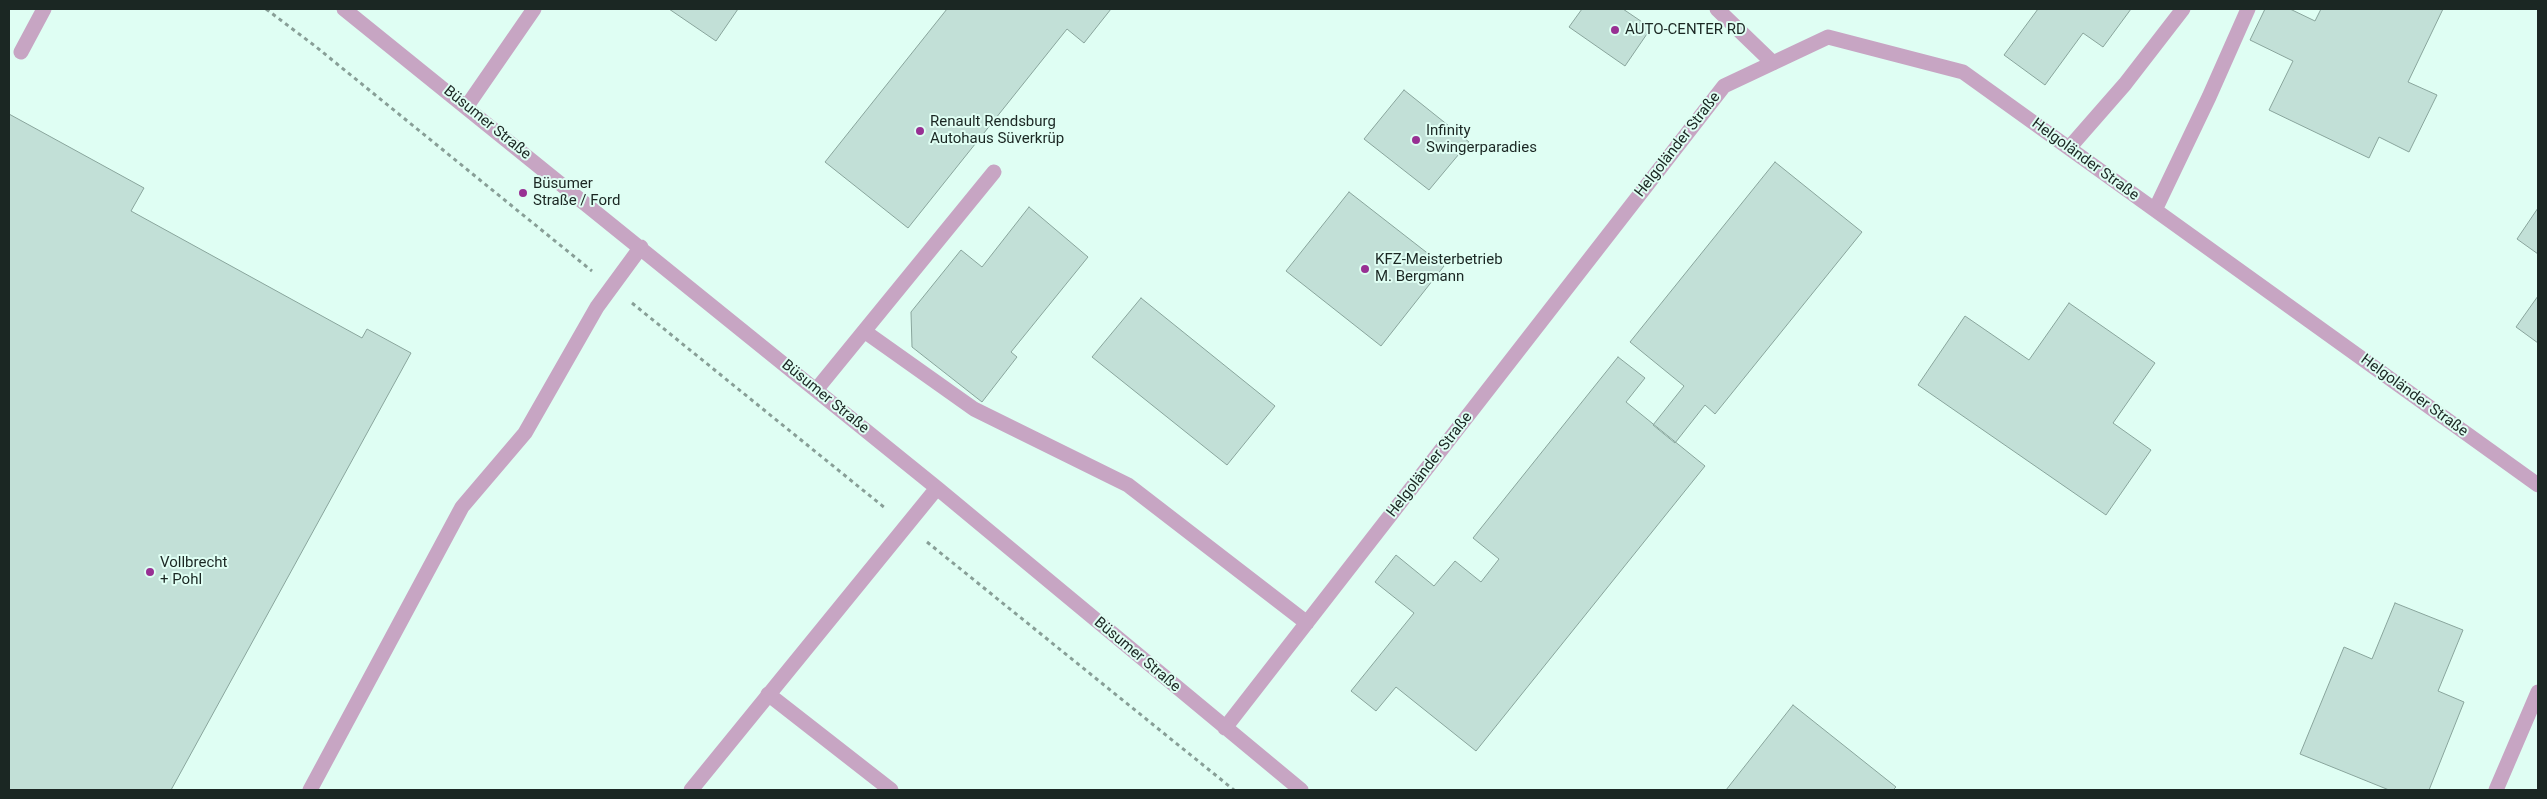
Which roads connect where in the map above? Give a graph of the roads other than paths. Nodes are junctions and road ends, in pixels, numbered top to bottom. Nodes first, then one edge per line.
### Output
1 (44, 9) edge
2 (344, 9) edge
3 (534, 9) edge
4 (1717, 9) edge
5 (2183, 9) edge
6 (2248, 9) edge
7 (21, 52) dead end
8 (1773, 63) junction
9 (467, 106) junction
10 (2069, 148) junction
11 (994, 172) dead end
12 (2155, 210) junction
13 (640, 247) junction
14 (864, 331) junction
15 (816, 390) junction
16 (2538, 486) edge
17 (937, 488) junction
18 (1307, 624) junction
19 (2538, 692) edge
20 (768, 694) junction
21 (1226, 728) junction
22 (310, 790) edge
23 (691, 790) edge
24 (891, 790) edge
25 (1301, 790) edge
26 (2496, 790) edge

1 - 7 street
2 - 9 street, Büsumer Straße
3 - 9 street
4 - 8 street
5 - 10 street
6 - 12 street
8 - 10 street, Helgoländer Straße
8 - 18 street, Helgoländer Straße
9 - 13 street, Büsumer Straße
10 - 12 street, Helgoländer Straße
11 - 14 street
12 - 16 street, Helgoländer Straße
13 - 15 street, Büsumer Straße
13 - 22 street
14 - 15 street
14 - 18 street
15 - 17 street, Büsumer Straße
17 - 20 street
17 - 21 street, Büsumer Straße
18 - 21 street, Helgoländer Straße
19 - 26 street
20 - 23 street
20 - 24 street
21 - 25 street, Büsumer Straße

